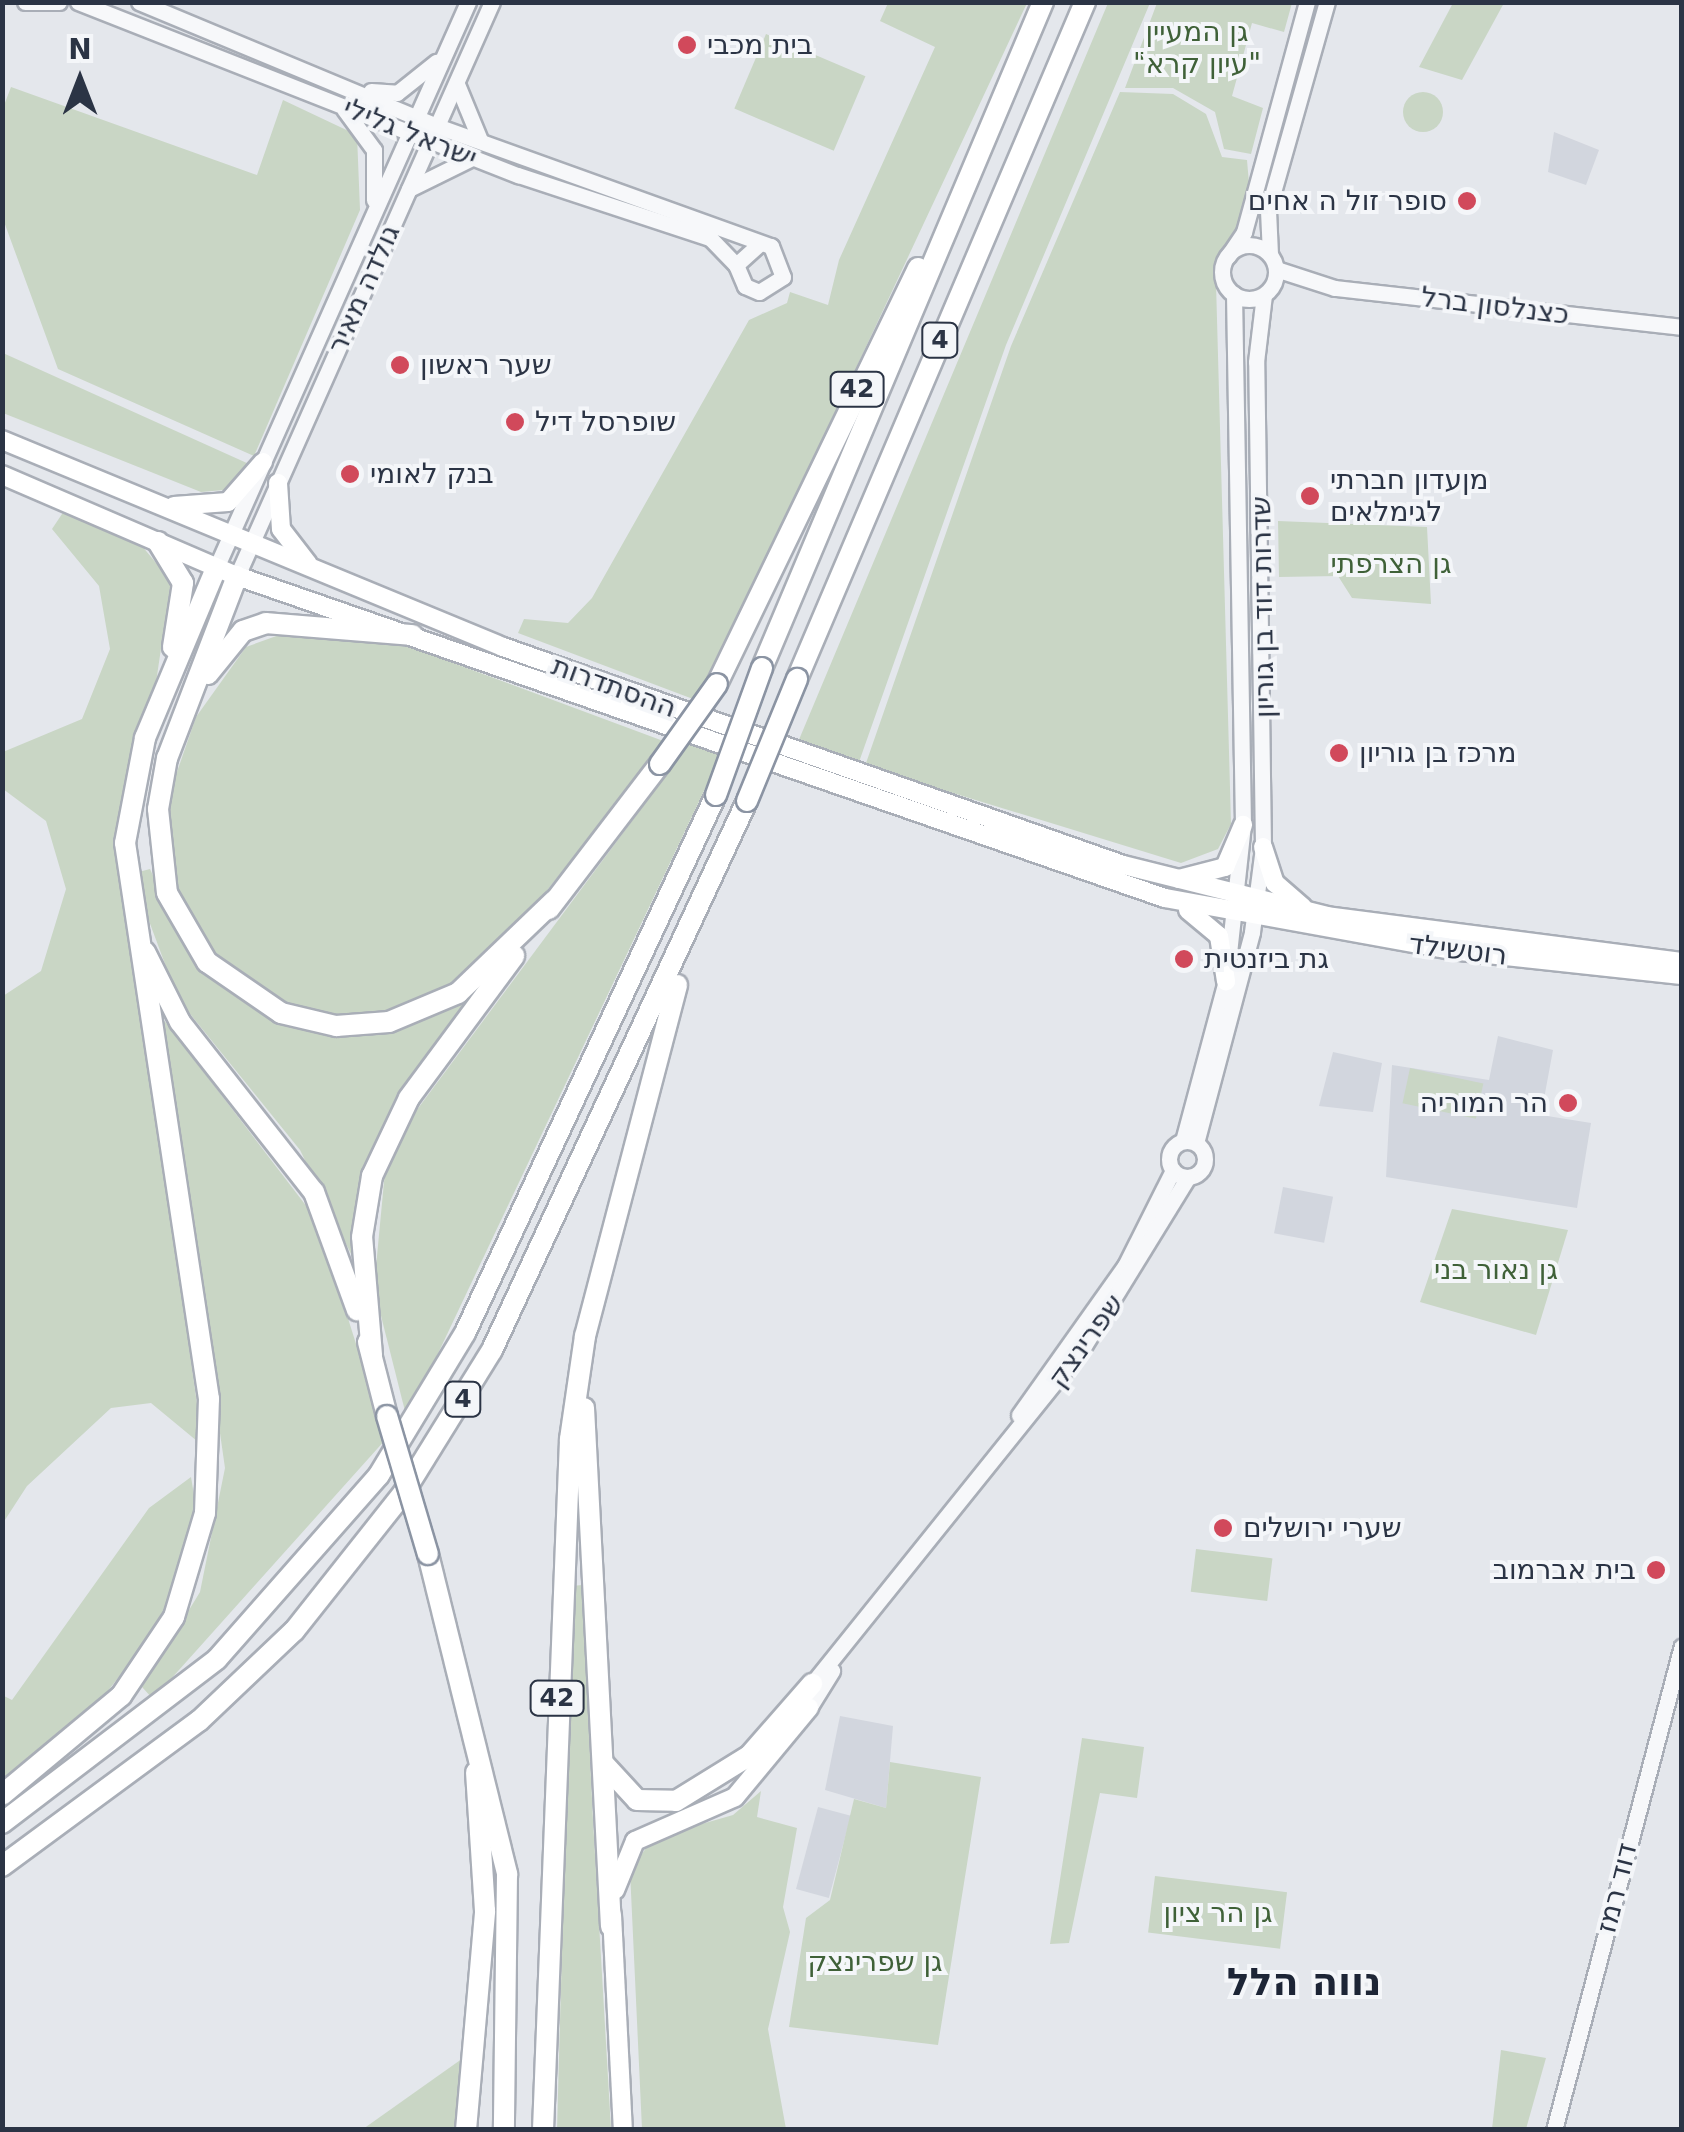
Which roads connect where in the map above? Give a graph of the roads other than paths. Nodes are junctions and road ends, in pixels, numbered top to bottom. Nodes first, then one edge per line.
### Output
1 (24, 2) edge
2 (59, 2) edge
3 (78, 2) edge
4 (139, 2) edge
5 (468, 2) edge
6 (492, 2) edge
7 (1043, 2) edge
8 (1085, 2) edge
9 (1307, 2) edge
10 (1327, 2) edge
11 (446, 52) junction
12 (457, 81) junction
13 (360, 90) junction
14 (1004, 96) junction
15 (342, 106) junction
16 (416, 118) junction
17 (409, 134) junction
18 (433, 134) junction
19 (483, 144) junction
20 (472, 158) junction
21 (409, 188) junction
22 (370, 222) junction
23 (759, 244) junction
24 (1228, 256) junction
25 (1273, 261) junction
26 (736, 265) junction
27 (1309, 282) junction
28 (1267, 291) junction
29 (1234, 294) junction
30 (1682, 327) edge
31 (2, 440) edge
32 (263, 462) junction
33 (2, 475) edge
34 (278, 483) junction
35 (152, 503) junction
36 (230, 536) junction
37 (158, 542) junction
38 (250, 545) junction
39 (216, 568) junction
40 (321, 572) junction
41 (237, 576) junction
42 (413, 635) junction
43 (161, 697) junction
44 (186, 710) junction
45 (1243, 825) junction
46 (1262, 848) junction
47 (1162, 877) junction
48 (706, 896) junction
49 (130, 898) junction
50 (1165, 898) junction
51 (554, 901) junction
52 (1246, 909) junction
53 (1327, 916) junction
54 (1682, 962) edge
55 (1682, 975) edge
56 (1226, 981) junction
57 (1190, 1142) junction
58 (1181, 1173) junction
59 (586, 1336) junction
60 (372, 1355) junction
61 (1682, 1647) edge
62 (843, 1650) junction
63 (461, 1681) junction
64 (812, 1684) joint
65 (809, 1708) joint
66 (599, 1743) junction
67 (2, 1795) edge
68 (2, 1823) edge
69 (2, 1866) edge
70 (611, 1926) junction
71 (466, 2130) edge
72 (504, 2130) edge
73 (541, 2130) edge
74 (623, 2130) edge
75 (1554, 2130) edge

1 - 2 street
3 - 15 street, ישראל גלילי
4 - 13 street, ישראל גלילי
5 - 11 street, גולדה מאיר
6 - 12 street, גולדה מאיר
7 - 14 highway, 4
8 - 48 highway, 4, bridge
9 - 24 street
10 - 25 street
11 - 13 street
11 - 16 street, גולדה מאיר
12 - 18 street, גולדה מאיר
12 - 19 street
13 - 16 street, ישראל גלילי
14 - 51 highway, 42, bridge
14 - 68 highway, 4, bridge
15 - 17 street, ישראל גלילי
15 - 22 street
16 - 17 street, גולדה מאיר
16 - 18 street, ישראל גלילי
17 - 18 street, ישראל גלילי
17 - 22 street, גולדה מאיר
18 - 19 street, ישראל גלילי
18 - 20 street, ישראל גלילי
18 - 21 street, גולדה מאיר
19 - 23 street, ישראל גלילי
20 - 21 street
20 - 26 street, ישראל גלילי
21 - 34 street, גולדה מאיר
22 - 32 street, גולדה מאיר
23 - 26 street
23 - 26 street
24 - 25 street
24 - 29 street
25 - 27 street, כצנלסון ברל
25 - 28 street
27 - 28 street, כצנלסון ברל
27 - 30 street, כצנלסון ברל
28 - 29 street
28 - 46 street, שדרות דוד בן גוריון
29 - 45 street, שדרות דוד בן גוריון
31 - 35 main road, ההסתדרות
32 - 35 main road
32 - 36 street, גולדה מאיר
33 - 37 main road, ההסתדרות
34 - 38 street, גולדה מאיר
34 - 40 main road
35 - 36 main road, ההסתדרות
36 - 38 main road, ההסתדרות
36 - 39 street, גולדה מאיר
37 - 39 main road, ההסתדרות
37 - 43 highway
38 - 40 main road, ההסתדרות
38 - 41 street, גולדה מאיר
39 - 41 main road, ההסתדרות
39 - 43 highway
40 - 47 main road, ההסתדרות
41 - 42 main road, ההסתדרות
41 - 44 highway
42 - 44 highway
42 - 50 main road, ההסתדרות
43 - 49 highway
44 - 51 highway
45 - 47 main road
45 - 52 street, שדרות דוד בן גוריון
46 - 52 street, שדרות דוד בן גוריון
46 - 53 main road
47 - 52 main road, ההסתדרות
48 - 59 highway, 42
48 - 69 highway, 4
49 - 60 highway
49 - 67 highway
50 - 52 main road, ההסתדרות
50 - 56 main road
51 - 60 highway, 42
52 - 53 main road, רוטשילד
52 - 55 main road, רוטשילד
52 - 56 street
52 - 57 street
53 - 54 main road, רוטשילד
56 - 57 street
57 - 58 street
57 - 58 street
58 - 62 street, שפרינצק
59 - 66 highway
59 - 73 highway, 42
60 - 63 highway, 42, bridge
61 - 75 street, דוד רמז
62 - 64 street, שפרינצק
62 - 65 street, שפרינצק
63 - 71 highway
63 - 72 highway, 42
64 - 66 highway
65 - 70 main road
66 - 70 highway
70 - 74 main road

